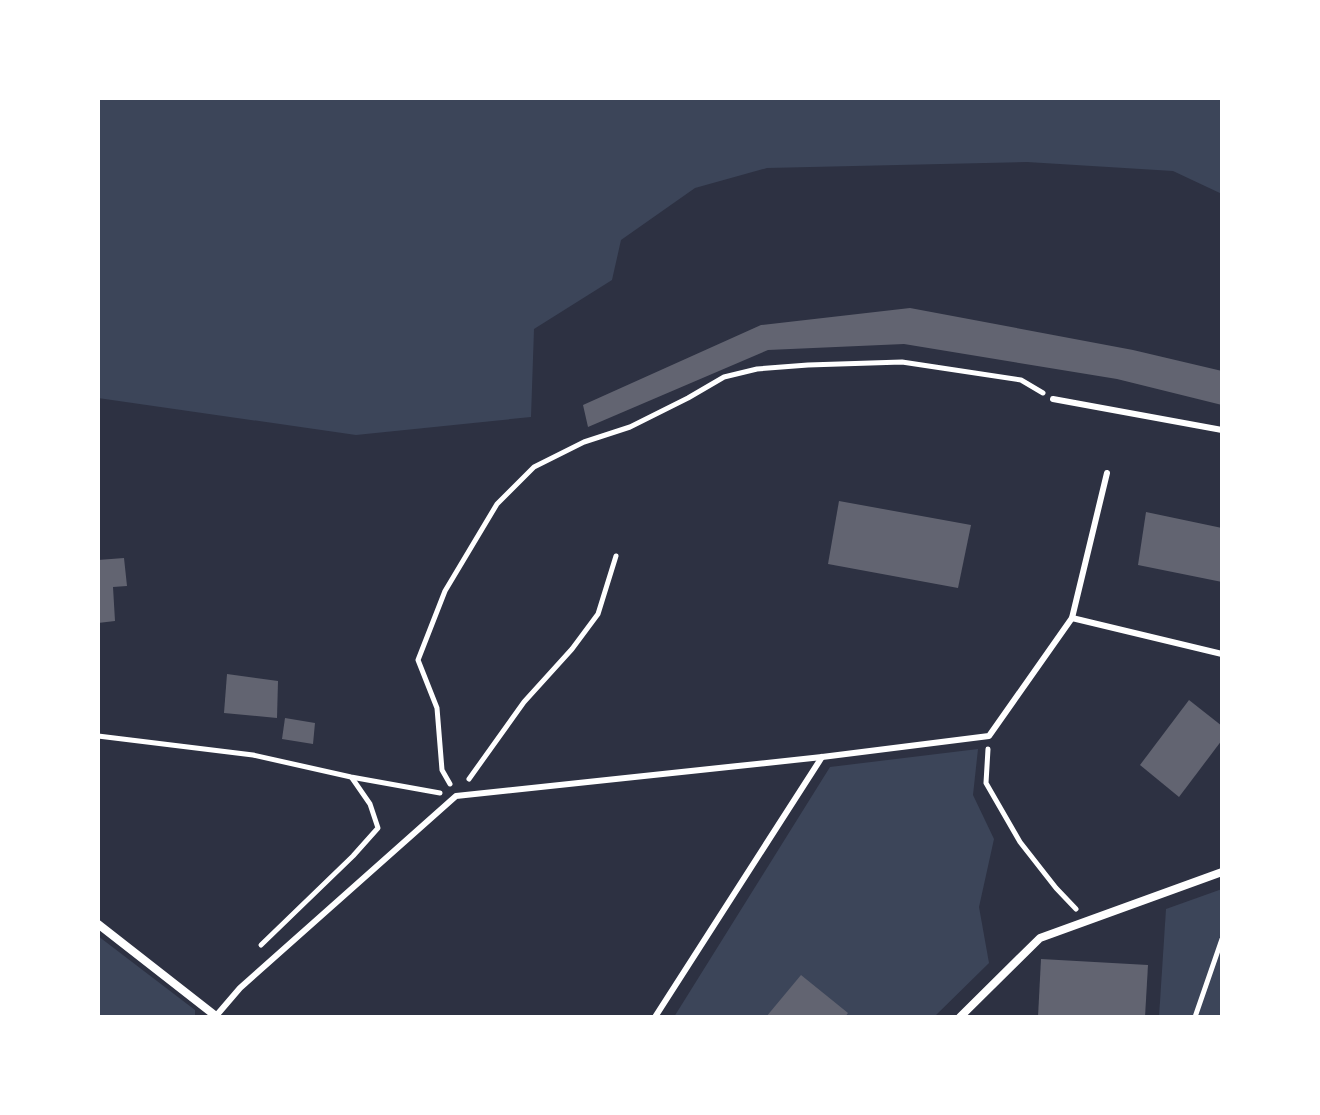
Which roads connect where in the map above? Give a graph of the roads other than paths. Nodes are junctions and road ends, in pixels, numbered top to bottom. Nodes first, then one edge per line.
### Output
1 (1053, 399) road end
2 (1222, 430) edge
3 (1107, 473) dead end
4 (1072, 618) junction
5 (1222, 654) edge
6 (822, 757) junction
7 (1222, 872) edge
8 (98, 924) edge
9 (216, 1017) edge
10 (655, 1017) edge
11 (960, 1017) edge

1 - 2 lane
3 - 4 lane
4 - 5 lane
4 - 6 lane
6 - 9 lane
6 - 10 lane
7 - 11 street
8 - 9 street

